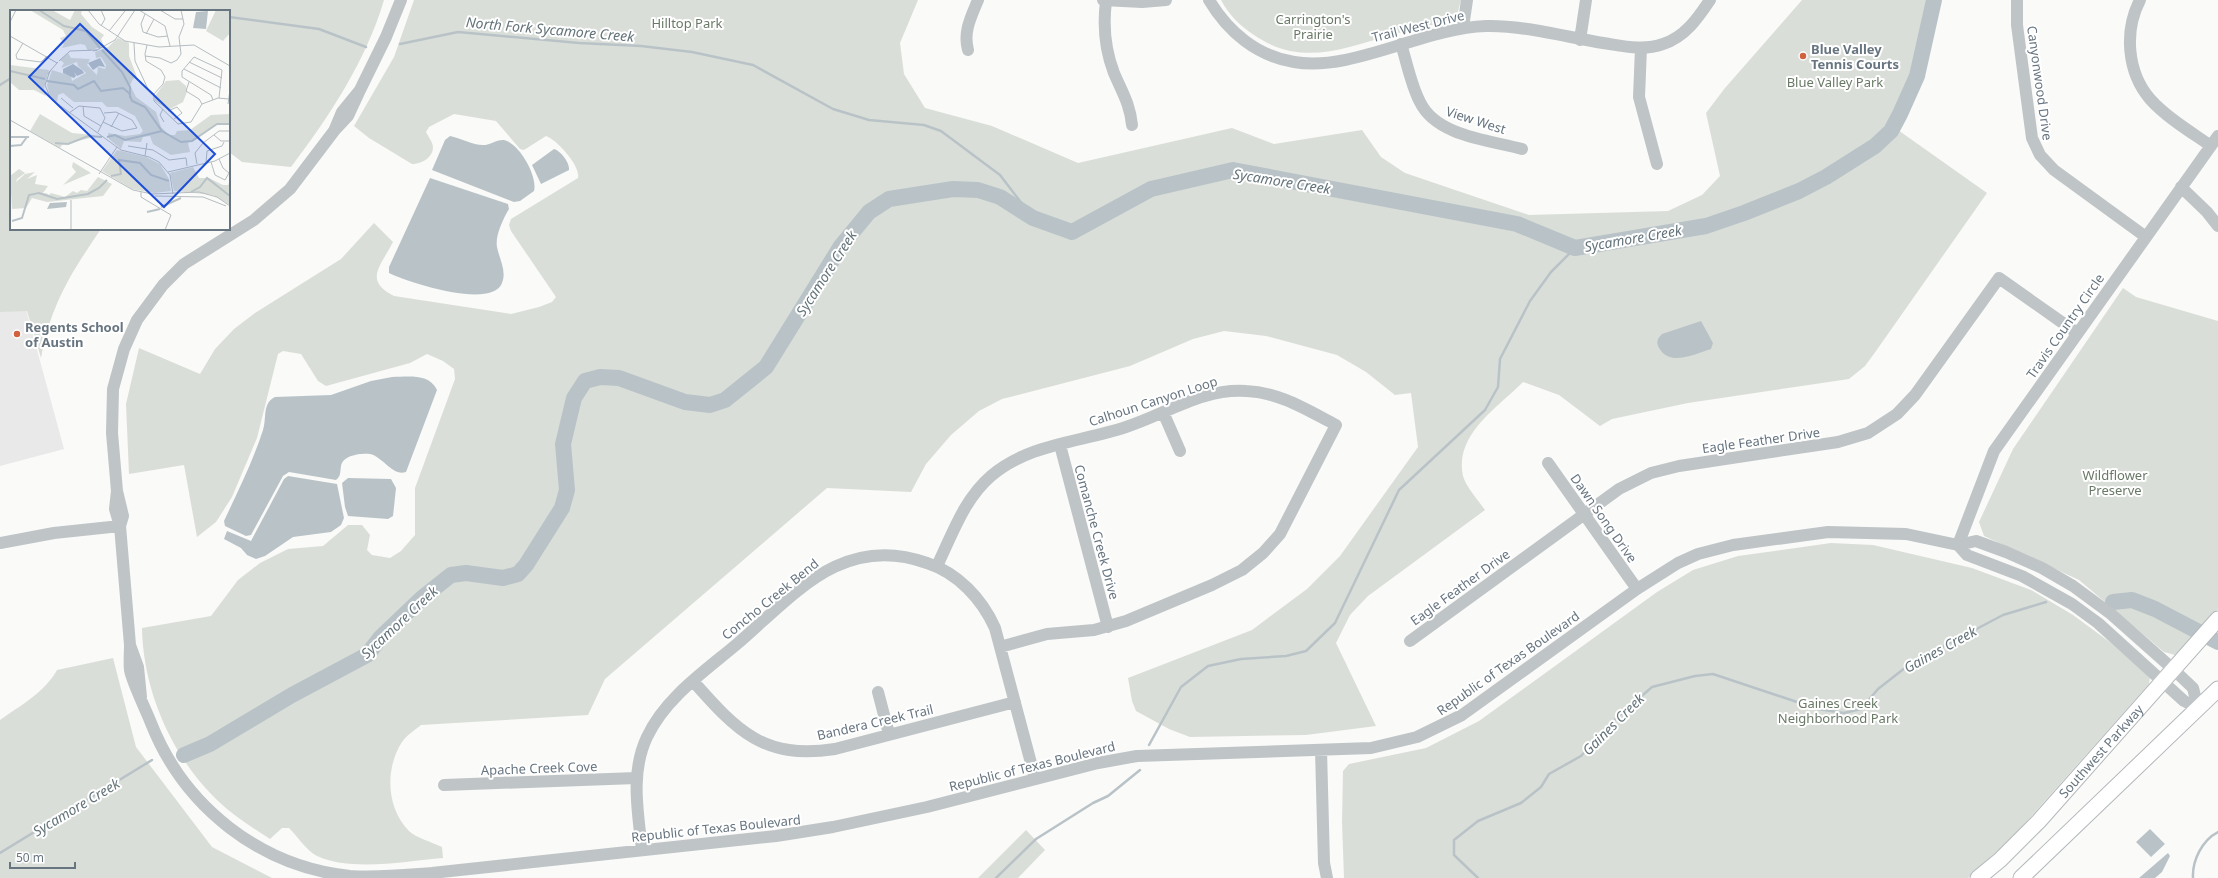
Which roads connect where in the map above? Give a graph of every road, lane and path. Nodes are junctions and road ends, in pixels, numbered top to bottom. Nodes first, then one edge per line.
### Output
1 (401, 0) edge
2 (978, 0) edge
3 (1104, 0) edge
4 (1166, 0) edge
5 (1209, 0) edge
6 (1467, 0) edge
7 (1586, 0) edge
8 (1710, 0) edge
9 (2017, 0) edge
10 (2140, 0) edge
11 (1463, 27) junction
12 (1580, 40) junction
13 (1401, 44) junction
14 (1641, 48) junction
15 (968, 50) dead end
16 (1132, 125) dead end
17 (2218, 136) edge
18 (2211, 146) junction
19 (1522, 149) dead end
20 (1657, 164) dead end
21 (2181, 188) junction
22 (2218, 226) edge
23 (2146, 237) junction
24 (2077, 333) junction
25 (1163, 412) junction
26 (1060, 445) junction
27 (1180, 451) dead end
28 (1548, 463) dead end
29 (1585, 514) junction
30 (120, 526) junction
31 (0, 544) edge
32 (1958, 545) junction
33 (937, 566) junction
34 (1637, 589) junction
35 (2214, 623) edge
36 (1108, 627) junction
37 (1410, 641) dead end
38 (1000, 647) junction
39 (2173, 669) junction
40 (693, 681) junction
41 (2162, 681) junction
42 (2218, 689) edge
43 (878, 692) dead end
44 (1015, 702) junction
45 (2198, 708) junction
46 (889, 734) junction
47 (1321, 750) junction
48 (636, 778) junction
49 (1035, 778) junction
50 (444, 785) dead end
51 (642, 850) junction
52 (1327, 878) edge
53 (1978, 878) edge
54 (2021, 878) edge

1 - 30 street, Republic of Texas Boulevard
2 - 15 street
3 - 4 street
3 - 16 street
5 - 13 street, Trail West Drive
6 - 11 street
7 - 12 street
8 - 14 street, Trail West Drive
9 - 23 street, Canyonwood Drive
10 - 18 street
11 - 12 street, Trail West Drive
11 - 13 street, Trail West Drive
12 - 14 street, Trail West Drive
13 - 19 street, View West
14 - 20 street
17 - 18 street, Travis Country Circle
18 - 21 street, Travis Country Circle
21 - 22 street
21 - 23 street, Travis Country Circle
23 - 24 street, Travis Country Circle
24 - 29 street, Eagle Feather Drive
24 - 32 street, Travis Country Circle
25 - 26 street, Calhoun Canyon Loop
25 - 27 street
25 - 36 street, Calhoun Canyon Loop
26 - 33 street, Calhoun Canyon Loop
26 - 36 street, Comanche Creek Drive
28 - 29 street, Dawn Song Drive
29 - 34 street, Dawn Song Drive
29 - 37 street, Eagle Feather Drive
30 - 31 street
30 - 51 street, Republic of Texas Boulevard
32 - 34 street, Republic of Texas Boulevard
32 - 39 street, Republic of Texas Boulevard
32 - 41 street, Republic of Texas Boulevard
33 - 38 street, Concho Creek Bend
33 - 40 street, Concho Creek Bend
34 - 47 street, Republic of Texas Boulevard
35 - 39 main road, Southwest Parkway
36 - 38 street, Calhoun Canyon Loop
38 - 44 street, Concho Creek Bend
39 - 41 main road, Southwest Parkway
39 - 45 street, Republic of Texas Boulevard
40 - 46 street, Bandera Creek Trail
40 - 48 street, Concho Creek Bend
41 - 45 street, Republic of Texas Boulevard
41 - 53 main road, Southwest Parkway
42 - 45 main road
43 - 46 street
44 - 46 street, Bandera Creek Trail
44 - 49 street, Concho Creek Bend
45 - 54 main road
47 - 49 street, Republic of Texas Boulevard
47 - 52 street
48 - 50 street, Apache Creek Cove
48 - 51 street, Concho Creek Bend
49 - 51 street, Republic of Texas Boulevard

